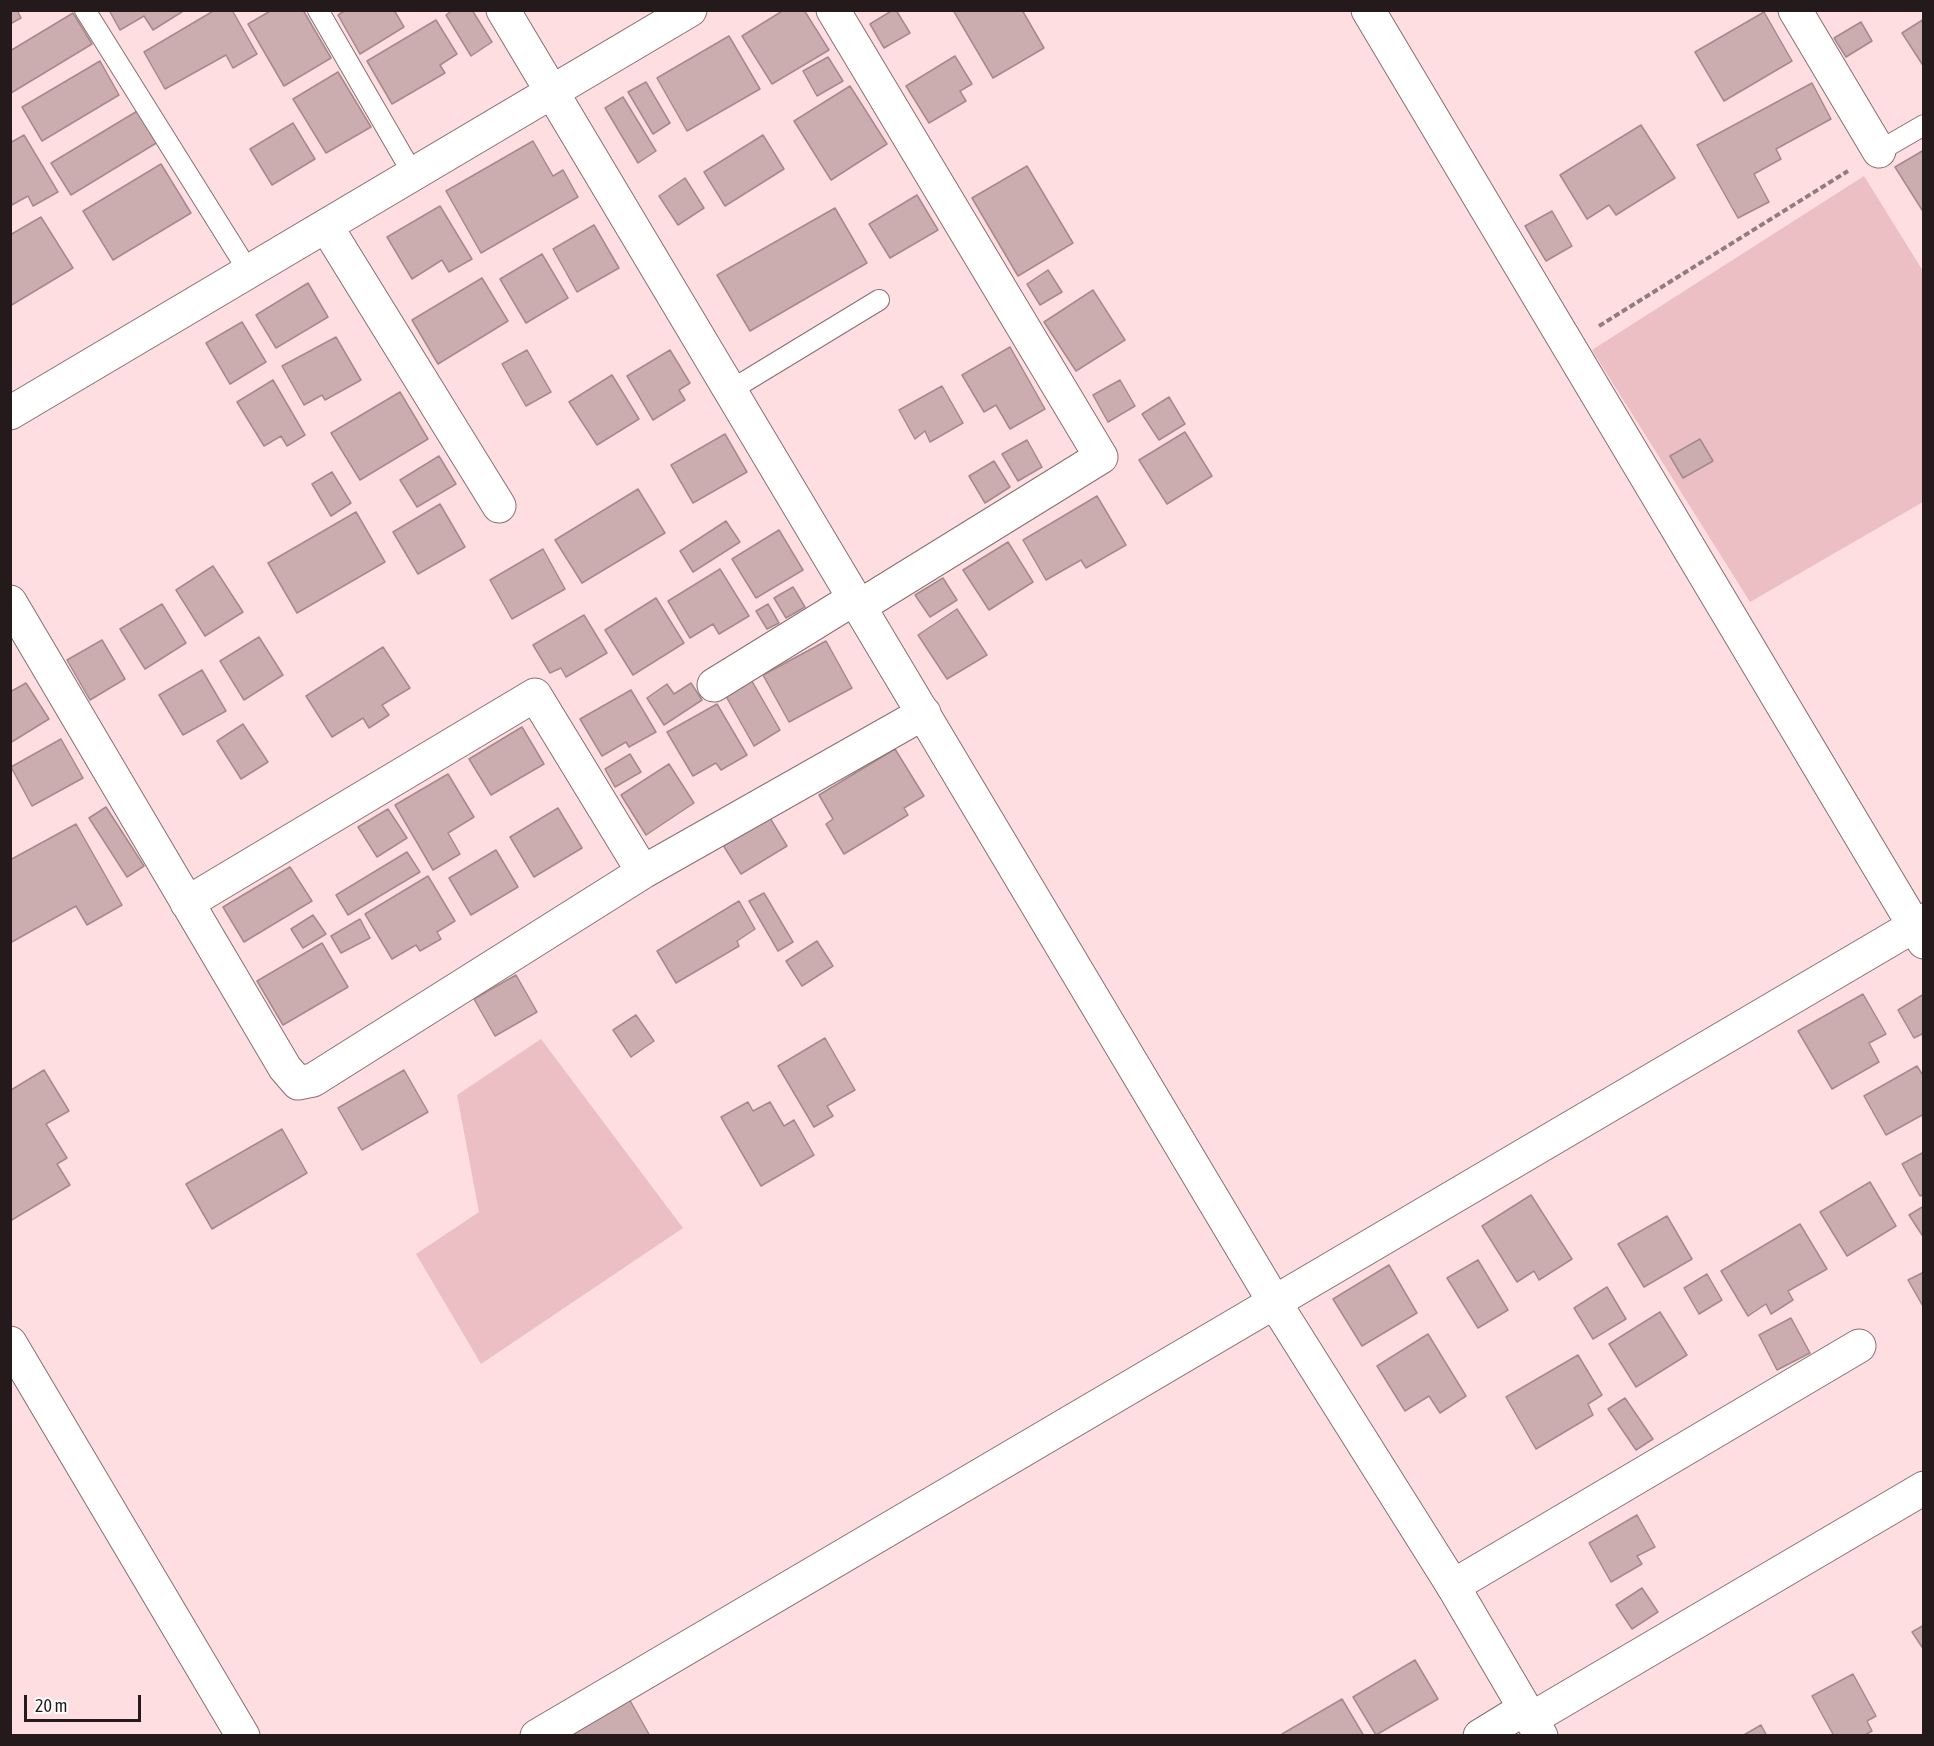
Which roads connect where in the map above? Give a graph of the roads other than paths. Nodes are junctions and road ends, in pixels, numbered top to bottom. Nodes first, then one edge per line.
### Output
1 (85, 10) edge
2 (318, 10) edge
3 (503, 10) edge
4 (690, 10) edge
5 (833, 10) edge
6 (1368, 10) edge
7 (1796, 10) edge
8 (552, 91) junction
9 (1923, 125) edge
10 (1879, 152) joint
11 (413, 174) junction
12 (326, 226) junction
13 (249, 272) junction
14 (879, 300) dead end
15 (731, 390) junction
16 (10, 413) edge
17 (499, 506) dead end
18 (10, 602) edge
19 (858, 602) junction
20 (714, 685) dead end
21 (924, 713) junction
22 (643, 873) junction
23 (187, 903) junction
24 (1920, 929) edge
25 (1275, 1302) junction
26 (10, 1343) edge
27 (1858, 1346) dead end
28 (1923, 1488) edge
29 (1453, 1586) junction
30 (1532, 1721) edge
31 (540, 1735) edge
32 (243, 1736) edge
33 (1479, 1736) edge

1 - 13 lane
2 - 11 lane
3 - 8 street
4 - 8 street
5 - 19 street
6 - 24 street
7 - 10 street
8 - 11 street
8 - 15 street
9 - 10 lane
11 - 12 street
12 - 13 street
12 - 17 street
13 - 16 street
14 - 15 lane
15 - 19 street
18 - 23 street
19 - 20 street
19 - 21 street
21 - 22 street
21 - 25 street
22 - 23 street
22 - 23 street
24 - 25 street
25 - 29 street
25 - 31 street
26 - 32 street
27 - 29 street
28 - 30 street
29 - 30 street
30 - 33 street

